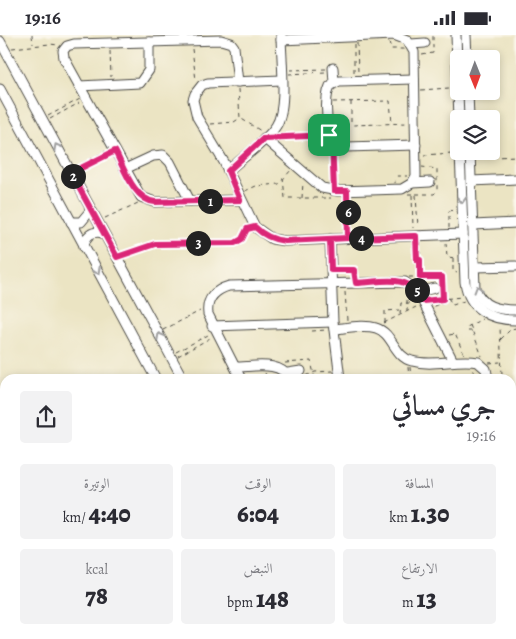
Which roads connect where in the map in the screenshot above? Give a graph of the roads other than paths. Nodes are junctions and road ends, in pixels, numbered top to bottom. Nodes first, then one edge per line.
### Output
1 (389, 35) edge
2 (456, 35) edge
3 (466, 35) edge
4 (281, 37) edge
5 (149, 42) junction
6 (425, 43) dead end
7 (2, 45) edge
8 (412, 46) junction
9 (457, 50) edge
10 (467, 50) edge
11 (333, 70) road end
12 (282, 75) junction
13 (414, 79) junction
14 (238, 82) junction
15 (334, 83) junction
16 (79, 86) junction
17 (0, 89) edge
18 (266, 136) junction
19 (416, 145) junction
20 (460, 160) edge
21 (470, 160) edge
22 (125, 169) junction
23 (228, 171) junction
24 (414, 179) junction
25 (516, 179) edge
26 (472, 181) junction
27 (430, 182) dead end
28 (239, 197) junction
29 (190, 201) junction
30 (91, 210) junction
31 (71, 222) junction
32 (516, 223) edge
33 (473, 225) junction
34 (103, 233) junction
35 (463, 234) junction
36 (330, 239) junction
37 (84, 247) junction
38 (516, 266) edge
39 (475, 267) junction
40 (332, 283) junction
41 (435, 287) dead end
42 (418, 292) junction
43 (516, 310) edge
44 (516, 320) edge
45 (334, 326) junction
46 (215, 330) junction
47 (453, 361) junction
48 (235, 367) junction
49 (153, 374) edge
50 (180, 374) edge
51 (238, 374) edge
52 (287, 374) edge
53 (338, 374) edge
54 (486, 374) edge

1 - 4 street
1 - 8 street
2 - 9 street
3 - 10 street
4 - 12 street
5 - 14 street
5 - 16 street
5 - 16 street
6 - 8 street
30 -> 7 street
8 - 13 street
11 - 15 street
12 - 14 street
12 - 18 street
13 - 15 street
13 - 19 street
14 - 23 street
15 - 19 street
16 - 22 street
17 - 31 street
18 - 23 street
18 - 24 street
19 - 24 street
20 -> 35 street
21 - 26 street
22 - 29 street
22 - 29 street
23 - 28 street
24 - 27 street
25 - 26 street
26 - 33 street
28 - 29 street
28 - 36 street
30 - 31 street
30 - 34 street
31 - 37 street
32 - 33 street
33 - 39 street
34 - 37 street
50 -> 34 street
35 - 36 street
35 - 44 street
36 - 40 street
37 -> 49 street
38 - 39 street
43 -> 39 street
40 - 42 street
40 - 45 street
40 - 46 street
41 - 42 street
42 - 47 street
45 - 46 street
45 - 47 street
45 - 53 street
46 - 48 street
47 - 54 street
48 - 51 street
48 - 52 street

